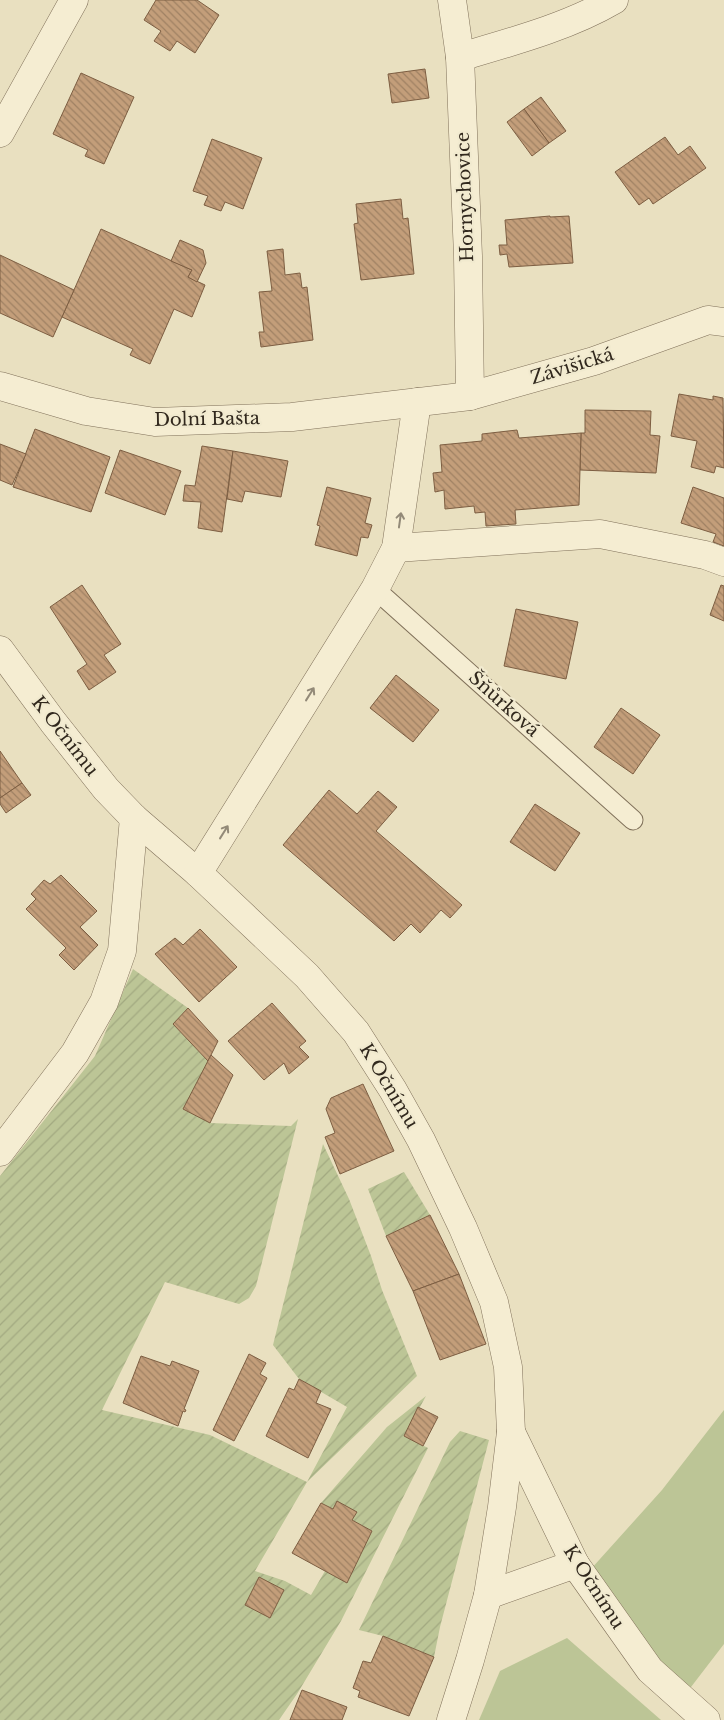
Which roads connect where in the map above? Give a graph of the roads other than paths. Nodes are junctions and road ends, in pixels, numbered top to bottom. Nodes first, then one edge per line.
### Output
1 (74, 0) edge
2 (452, 0) edge
3 (614, 0) edge
4 (460, 57) junction
5 (0, 133) edge
6 (719, 318) edge
7 (0, 386) edge
8 (470, 396) junction
9 (417, 402) junction
10 (396, 548) junction
11 (724, 562) edge
12 (375, 589) junction
13 (0, 650) edge
14 (134, 818) junction
15 (633, 820) dead end
16 (198, 873) junction
17 (0, 1152) edge
18 (511, 1432) junction
19 (575, 1564) junction
20 (488, 1595) junction
21 (450, 1720) edge
22 (706, 1720) edge

1 - 5 street
2 - 4 street, Hornychovice
3 - 4 street
4 - 8 street, Hornychovice
6 - 8 street, Závišická
7 - 9 street, Dolní Bašta
8 - 9 street, Závišická
10 -> 9 street
10 - 11 street
10 - 12 street
12 - 15 lane, Šňůrková
16 -> 12 street
13 - 14 street, K Očnímu
14 - 16 street, K Očnímu
14 - 17 street
16 - 18 street, K Očnímu
18 - 19 street, K Očnímu
18 - 20 street, K Očnímu
19 - 20 street
19 - 22 street, K Očnímu
20 - 21 street, K Očnímu

